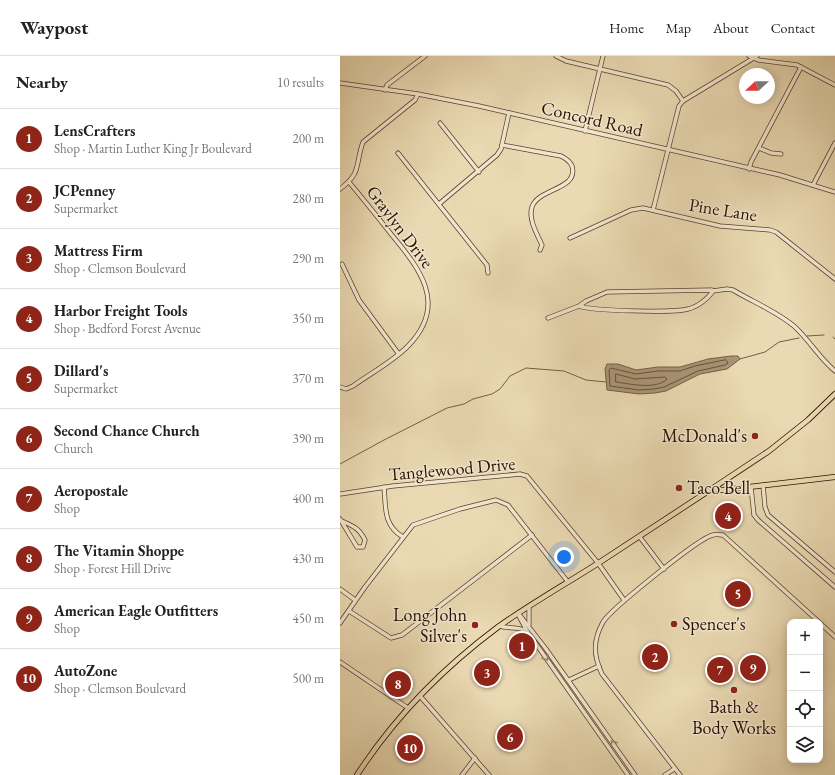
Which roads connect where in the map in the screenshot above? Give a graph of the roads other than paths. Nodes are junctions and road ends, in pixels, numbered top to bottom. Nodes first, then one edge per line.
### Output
1 (425, 56) edge
2 (556, 56) edge
3 (603, 56) edge
4 (757, 56) edge
5 (750, 57) edge
6 (801, 68) junction
7 (600, 69) junction
8 (340, 83) edge
9 (835, 85) edge
10 (385, 90) junction
11 (418, 94) junction
12 (683, 101) junction
13 (509, 113) junction
14 (440, 123) dead end
15 (585, 131) junction
16 (835, 143) edge
17 (502, 145) junction
18 (759, 148) junction
19 (667, 150) junction
20 (398, 153) dead end
21 (781, 154) dead end
22 (749, 169) junction
23 (479, 172) junction
24 (349, 182) junction
25 (813, 185) junction
26 (340, 189) edge
27 (835, 192) edge
28 (439, 204) junction
29 (653, 210) junction
30 (570, 238) dead end
31 (540, 250) dead end
32 (342, 264) dead end
33 (488, 273) dead end
34 (835, 279) edge
35 (713, 291) junction
36 (580, 306) junction
37 (548, 318) dead end
38 (398, 353) junction
39 (835, 371) edge
40 (340, 387) edge
41 (835, 394) edge
42 (835, 477) edge
43 (763, 485) junction
44 (384, 487) junction
45 (751, 487) junction
46 (711, 488) junction
47 (340, 494) edge
48 (341, 520) edge
49 (532, 535) junction
50 (639, 536) junction
51 (403, 537) junction
52 (598, 563) junction
53 (664, 570) junction
54 (835, 572) edge
55 (568, 582) junction
56 (835, 587) edge
57 (340, 590) edge
58 (355, 600) junction
59 (624, 600) junction
60 (529, 607) junction
61 (349, 611) junction
62 (518, 613) junction
63 (817, 619) edge
64 (340, 623) edge
65 (529, 625) junction
66 (823, 625) edge
67 (499, 626) junction
68 (527, 632) junction
69 (835, 637) edge
70 (340, 662) edge
71 (599, 666) junction
72 (569, 680) junction
73 (420, 696) junction
74 (408, 708) junction
75 (475, 758) junction
76 (674, 769) junction
77 (357, 775) edge
78 (462, 775) edge
79 (489, 775) edge
80 (628, 775) edge
81 (635, 775) edge
82 (665, 775) edge
83 (680, 775) edge

1 - 10 street
2 - 7 street
3 - 7 street
4 - 5 street
5 - 6 street
5 - 12 street
6 - 9 street
6 - 18 street
7 - 12 street
7 - 15 street
8 - 10 street, Concord Road
10 - 11 street, Concord Road
11 - 13 street, Concord Road
11 - 24 street, Graylyn Drive
12 - 19 street
13 - 15 street, Concord Road
13 - 17 street
14 - 23 street
15 - 19 street, Concord Road
16 - 25 street
17 - 23 street
17 - 31 street
18 - 21 street
18 - 22 street
19 - 22 street, Concord Road
19 - 29 street
20 - 28 street
22 - 25 street, Concord Road
23 - 28 street
24 - 26 street, Graylyn Drive
24 - 38 street, Graylyn Drive
25 - 27 street, Concord Road
28 - 33 street
29 - 30 street, Pine Lane
29 - 34 street, Pine Lane
32 - 38 street
35 - 36 street
35 - 36 street
35 - 39 street
36 - 37 street
38 - 40 street, Graylyn Drive
41 - 46 main road
42 - 43 main road
43 - 45 main road
43 - 54 street
44 - 47 street, Tanglewood Drive
44 - 51 street
44 - 52 street, Tanglewood Drive
45 - 46 main road
45 - 56 street
46 - 50 main road
48 - 48 street
49 - 51 street
49 - 55 street
49 - 61 street
50 - 52 main road
50 - 53 street
51 - 58 street
52 - 55 main road
52 - 59 street
53 - 59 street
53 - 63 street
55 - 60 main road
57 - 58 street
58 - 61 street
59 - 71 street
60 - 62 main road
60 - 65 street
61 - 64 street
62 - 65 street
62 - 67 main road
62 - 68 street
65 - 72 street
66 - 69 street
67 - 68 street
67 - 73 main road
68 -> 80 street
70 - 74 street
71 - 72 street
71 - 76 street
81 -> 72 street
73 - 74 main road
73 - 75 street
74 - 77 main road
75 - 78 street
75 - 79 street
76 - 82 street
76 - 83 street

